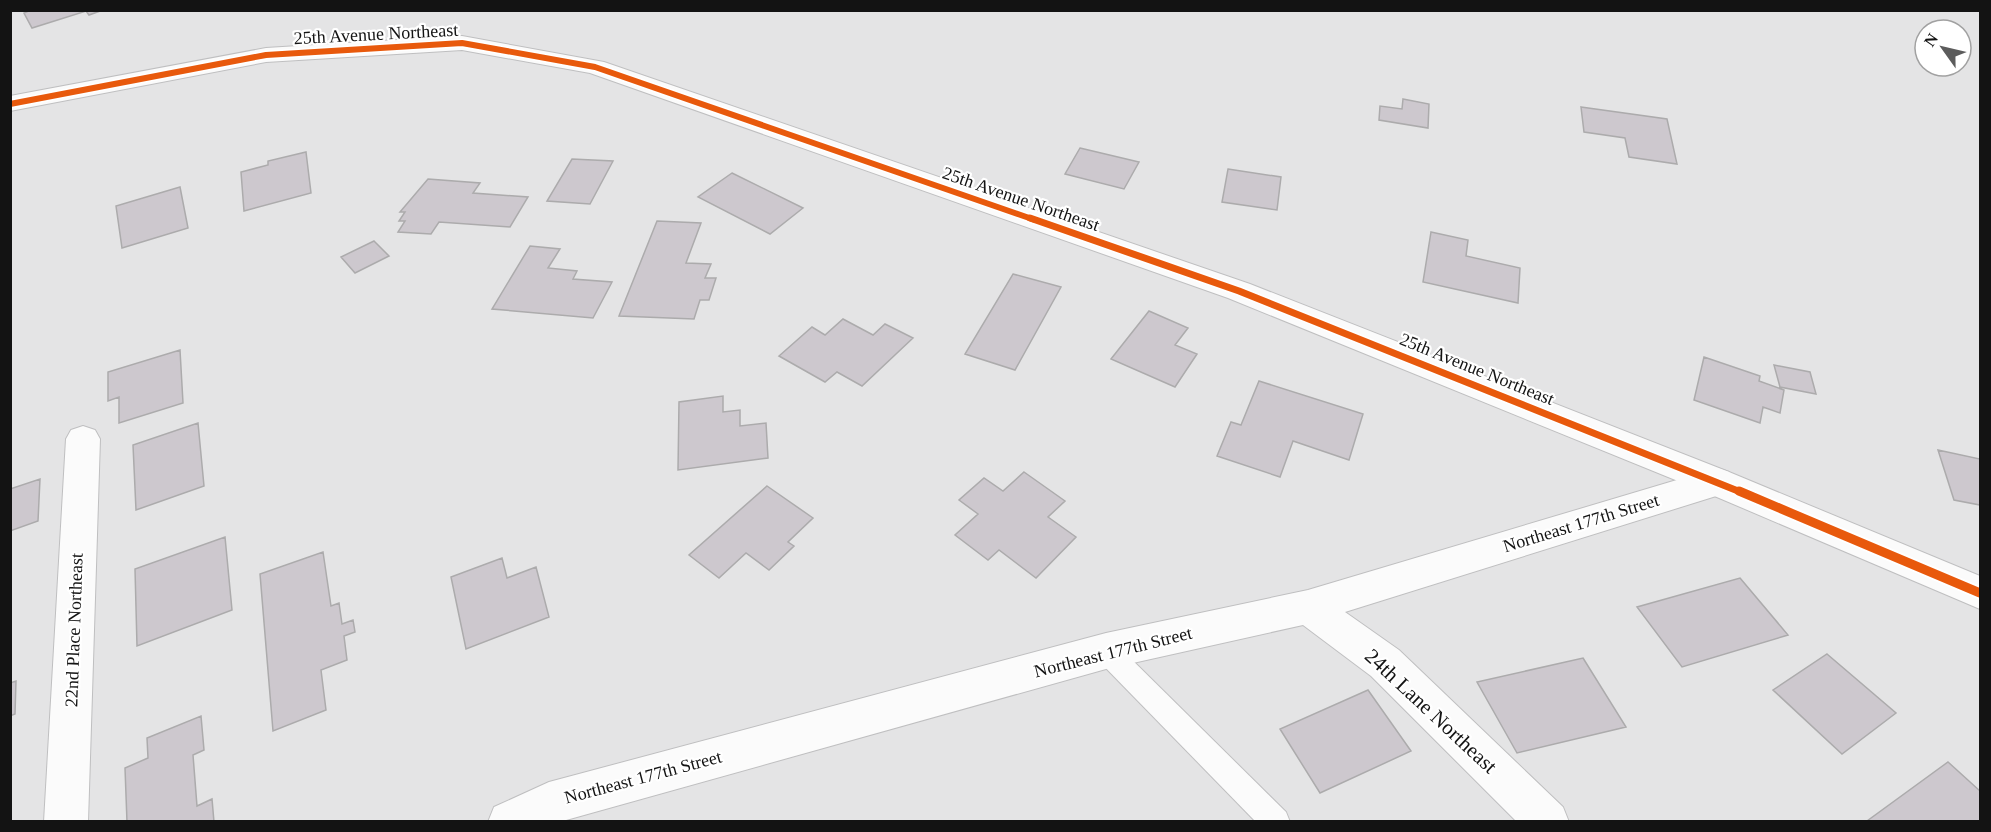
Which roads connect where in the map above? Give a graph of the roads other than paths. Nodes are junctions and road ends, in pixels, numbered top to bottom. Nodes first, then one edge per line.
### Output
1 (10, 104) edge
2 (83, 439) dead end
3 (1717, 482) junction
4 (1980, 593) edge
5 (1308, 607) junction
6 (1106, 651) junction
7 (66, 822) edge
8 (510, 822) edge
9 (1276, 822) edge
10 (1548, 822) edge

1 - 3 street, 25th Avenue Northeast
2 - 7 street, 22nd Place Northeast
3 - 4 street, 25th Avenue Northeast
3 - 5 street, Northeast 177th Street
5 - 6 street, Northeast 177th Street
5 - 10 street, 24th Lane Northeast
6 - 8 street, Northeast 177th Street
6 - 9 lane

